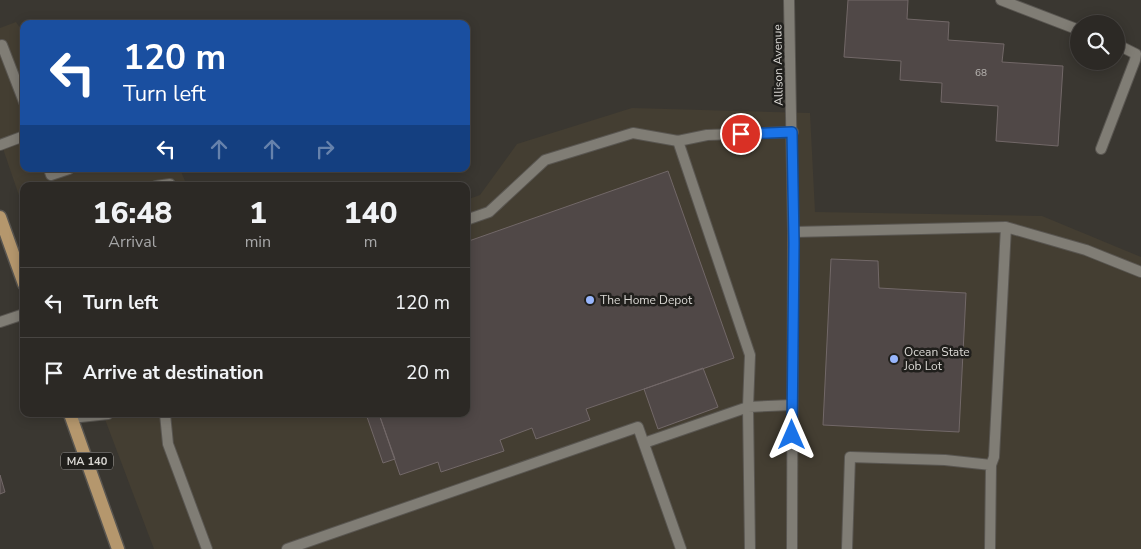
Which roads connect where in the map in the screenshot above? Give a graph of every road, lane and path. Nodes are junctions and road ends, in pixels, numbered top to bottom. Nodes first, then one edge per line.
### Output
1 (789, 0) edge
2 (1001, 0) edge
3 (1070, 27) edge
4 (2, 45) dead end
5 (1125, 48) edge
6 (20, 92) edge
7 (792, 132) junction
8 (20, 138) edge
9 (678, 142) junction
10 (0, 145) edge
11 (1100, 149) dead end
12 (50, 172) edge
13 (60, 172) edge
14 (0, 217) edge
15 (470, 219) edge
16 (1006, 226) junction
17 (793, 232) junction
18 (1141, 272) edge
19 (20, 273) edge
20 (20, 315) edge
21 (0, 322) edge
22 (792, 405) junction
23 (748, 407) junction
24 (71, 417) edge
25 (165, 417) edge
26 (644, 443) junction
27 (991, 465) junction
28 (118, 549) edge
29 (207, 549) edge
30 (287, 549) edge
31 (682, 549) edge
32 (750, 549) edge
33 (792, 549) edge
34 (847, 549) edge
35 (990, 549) edge

1 - 7 street, Allison Avenue
2 - 3 street
4 - 6 street
5 - 11 street
7 - 9 street
7 - 17 street, Allison Avenue
8 - 10 street
9 - 15 street
9 - 23 street
12 - 13 street
14 - 19 main road
16 - 17 street
16 - 18 street
16 - 27 street
17 - 22 street, Allison Avenue
20 - 21 street
22 - 23 street
22 - 33 street, Allison Avenue
23 - 26 street
23 - 32 street
24 - 28 main road, MA 140
25 - 29 street
26 - 30 street
26 - 31 street
27 - 34 street
27 - 35 street

